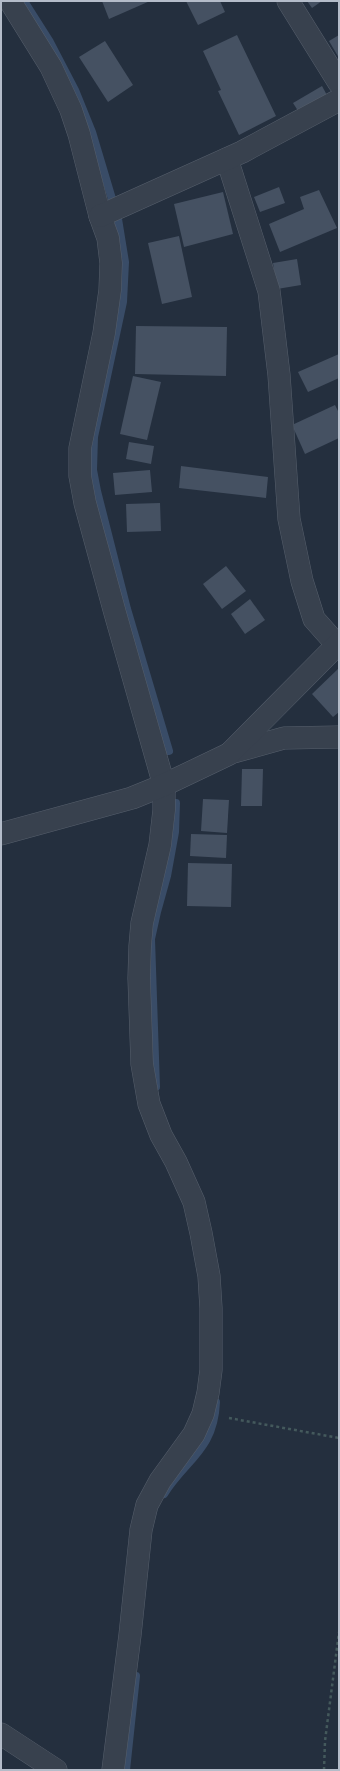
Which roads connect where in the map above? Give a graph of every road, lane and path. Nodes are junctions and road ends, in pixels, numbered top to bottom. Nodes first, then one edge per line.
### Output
1 (10, 1) edge
2 (288, 1) edge
3 (339, 83) edge
4 (339, 100) edge
5 (227, 159) junction
6 (100, 216) junction
7 (338, 644) edge
8 (339, 737) edge
9 (229, 754) junction
10 (164, 785) junction
11 (1, 834) edge
12 (203, 1414) junction
13 (339, 1438) edge
14 (339, 1632) edge
15 (1, 1734) edge
16 (56, 1770) edge
17 (113, 1770) edge
18 (324, 1770) edge

1 - 6 street
2 - 3 street
4 - 5 street
5 - 6 street
5 - 7 street
6 - 10 street
7 - 9 street
8 - 9 street
9 - 10 street
10 - 11 street
10 - 12 street
12 - 13 path
12 - 17 street
14 - 18 path
15 - 16 street

